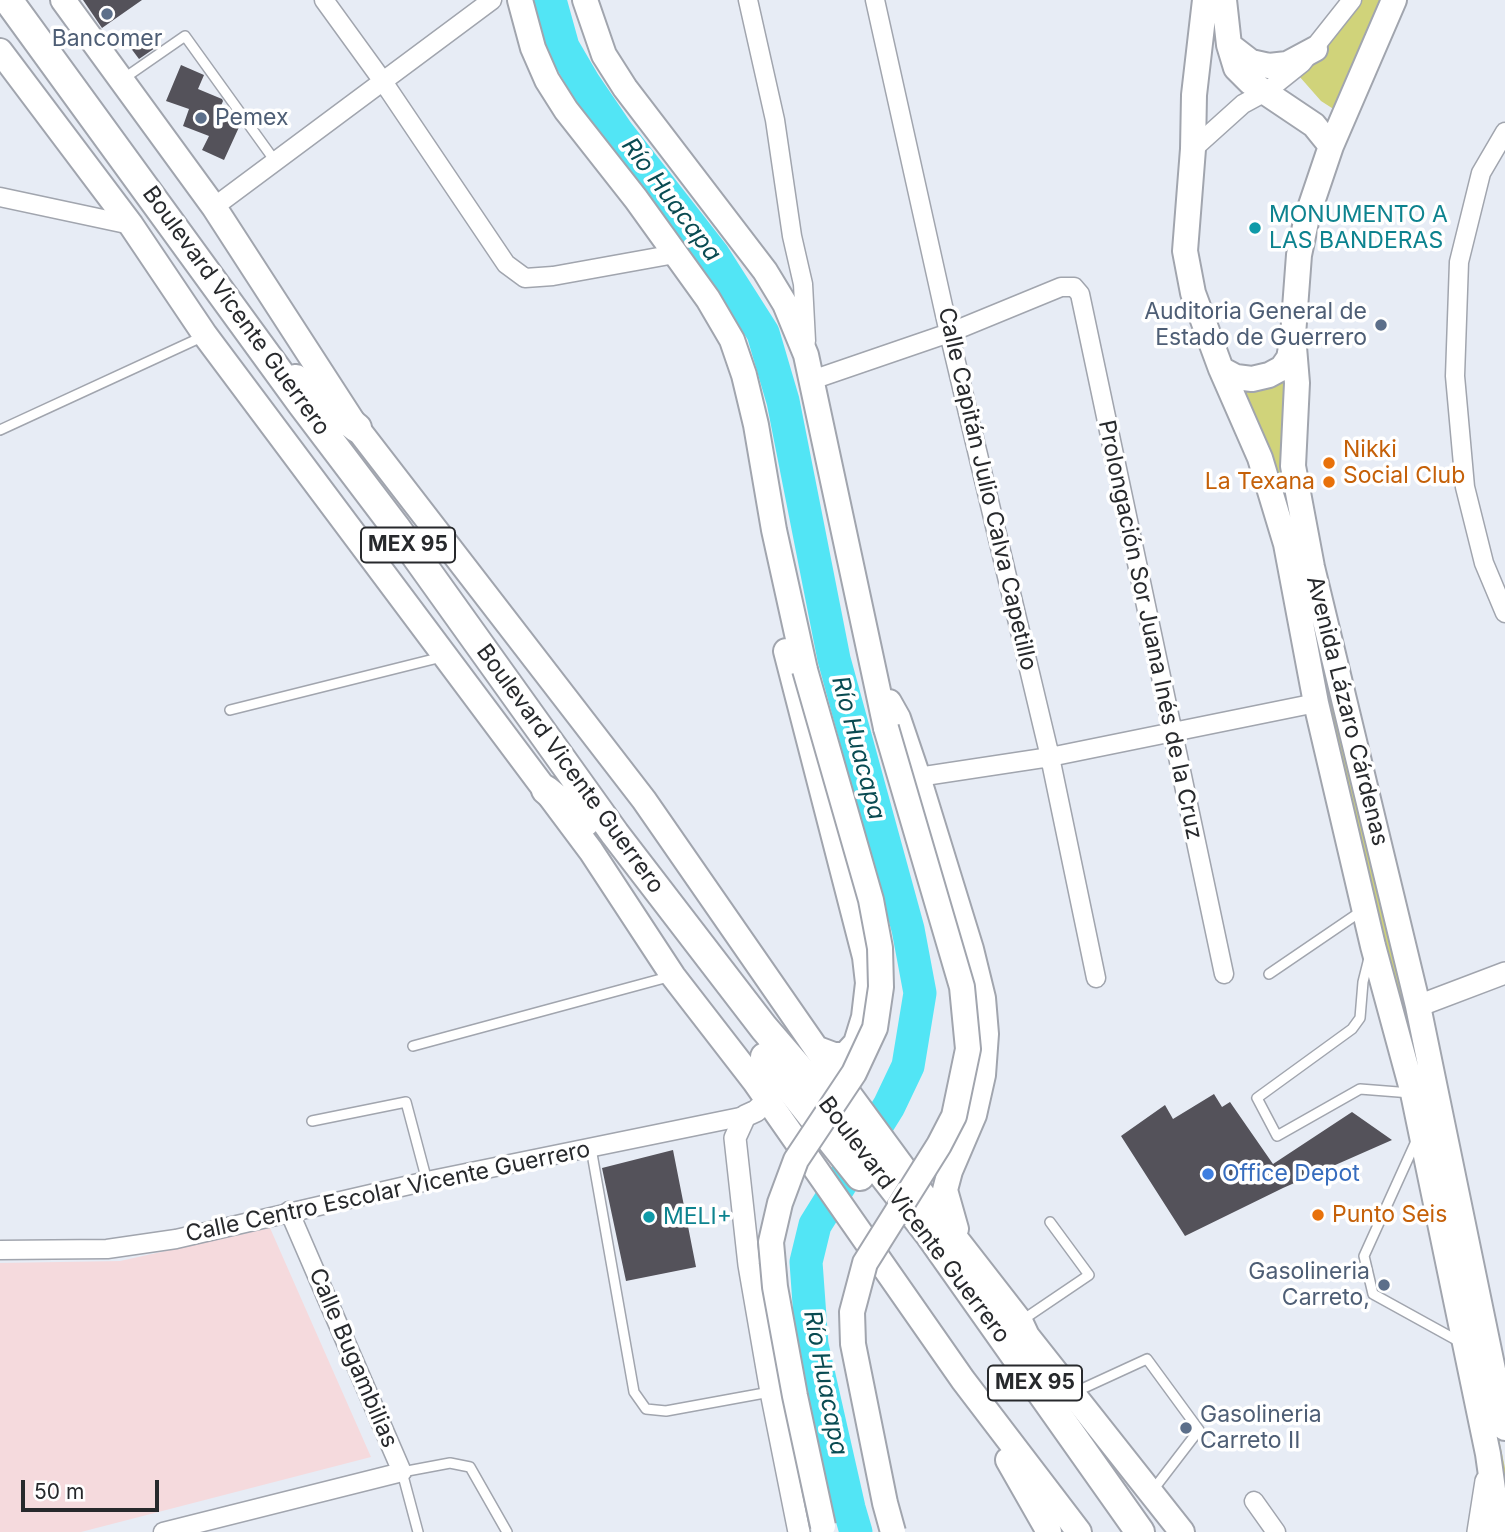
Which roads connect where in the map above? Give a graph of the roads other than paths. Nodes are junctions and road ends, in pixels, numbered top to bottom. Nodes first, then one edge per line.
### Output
1 (8, 0) edge
2 (63, 0) edge
3 (324, 0) edge
4 (492, 0) edge
5 (520, 0) edge
6 (585, 0) edge
7 (748, 0) edge
8 (875, 0) edge
9 (1205, 0) edge
10 (1224, 0) edge
11 (1352, 0) edge
12 (1394, 0) edge
13 (0, 17) edge
14 (1229, 45) junction
15 (1315, 49) junction
16 (0, 51) edge
17 (121, 80) junction
18 (382, 80) junction
19 (1267, 91) junction
20 (1505, 132) edge
21 (1331, 146) junction
22 (1193, 149) junction
23 (275, 161) junction
24 (0, 197) edge
25 (214, 207) junction
26 (131, 225) junction
27 (675, 254) junction
28 (949, 333) junction
29 (205, 335) junction
30 (1293, 335) junction
31 (806, 355) junction
32 (270, 357) junction
33 (1221, 369) junction
34 (812, 380) junction
35 (357, 428) junction
36 (0, 430) edge
37 (774, 530) junction
38 (1505, 613) edge
39 (446, 656) junction
40 (876, 680) junction
41 (1316, 703) junction
42 (230, 710) dead end
43 (1172, 733) junction
44 (1050, 757) junction
45 (918, 777) junction
46 (546, 790) junction
47 (585, 822) junction
48 (1366, 909) junction
49 (1373, 946) junction
50 (1505, 973) edge
51 (1224, 974) dead end
52 (1269, 974) dead end
53 (673, 976) junction
54 (1096, 978) dead end
55 (1418, 1006) junction
56 (413, 1046) dead end
57 (815, 1075) junction
58 (1413, 1093) junction
59 (768, 1100) junction
60 (745, 1116) junction
61 (312, 1121) dead end
62 (1420, 1131) junction
63 (591, 1148) junction
64 (427, 1181) junction
65 (289, 1211) junction
66 (1050, 1222) dead end
67 (930, 1235) junction
68 (960, 1243) junction
69 (0, 1250) edge
70 (1023, 1329) junction
71 (1464, 1344) junction
72 (963, 1380) junction
73 (771, 1392) junction
74 (1059, 1395) junction
75 (1502, 1398) edge
76 (1505, 1428) edge
77 (1488, 1454) junction
78 (402, 1472) junction
79 (1152, 1492) junction
80 (1254, 1501) dead end
81 (816, 1530) edge
82 (163, 1532) edge
83 (418, 1532) edge
84 (507, 1532) edge
85 (893, 1532) edge
86 (1049, 1532) edge
87 (1079, 1532) edge
88 (1122, 1532) edge
89 (1140, 1532) edge
90 (1182, 1532) edge
91 (1276, 1532) edge
92 (1478, 1532) edge
93 (1499, 1532) edge

1 - 32 highway, Boulevard Vicente Guerrero / MEX 95
2 - 17 main road, Boulevard Vicente Guerrero
3 - 18 street
4 - 18 street
5 - 27 main road
6 - 31 main road
7 - 31 street
8 - 28 street, Calle Capitán Julio Calva Capetillo
9 - 22 main road, Avenida Lázaro Cárdenas
10 - 14 main road
11 - 15 street
12 - 21 main road, Avenida Lázaro Cárdenas
13 - 47 highway, Boulevard Vicente Guerrero / MEX 95
14 - 15 main road
14 - 19 main road
15 - 19 street
16 - 26 main road, Boulevard Vicente Guerrero
17 - 23 lane
17 - 25 main road, Boulevard Vicente Guerrero
18 - 23 street
18 - 27 street
19 - 21 main road
19 - 22 street
20 - 38 street
21 - 30 main road, Avenida Lázaro Cárdenas
22 - 33 main road, Avenida Lázaro Cárdenas
23 - 25 street
24 - 26 street
25 - 35 main road, Boulevard Vicente Guerrero
26 - 29 main road, Boulevard Vicente Guerrero
27 - 37 main road
28 - 34 street
28 - 43 street, Prolongación Sor Juana Inés de la Cruz
28 - 44 street, Calle Capitán Julio Calva Capetillo
29 - 36 lane
29 - 39 main road, Boulevard Vicente Guerrero
30 - 33 main road
30 - 55 main road, Avenida Lázaro Cárdenas
31 - 34 main road
32 - 35 highway
32 - 57 highway, Boulevard Vicente Guerrero / MEX 95
33 - 41 main road, Avenida Lázaro Cárdenas
34 - 40 main road
35 - 57 main road, Boulevard Vicente Guerrero
37 - 57 main road
37 - 81 main road, bridge
39 - 42 lane
39 - 46 main road, Boulevard Vicente Guerrero
40 - 45 main road
40 - 85 main road, bridge
41 - 43 street
41 - 48 main road, Avenida Lázaro Cárdenas
43 - 44 street
43 - 51 street, Prolongación Sor Juana Inés de la Cruz
44 - 45 street
44 - 54 street, Calle Capitán Julio Calva Capetillo
45 - 68 main road
46 - 47 highway
46 - 53 main road, Boulevard Vicente Guerrero
47 - 57 highway, Boulevard Vicente Guerrero / MEX 95
48 - 49 main road, Avenida Lázaro Cárdenas
48 - 52 lane
49 - 58 main road, Avenida Lázaro Cárdenas
49 - 58 lane
50 - 55 street
53 - 56 lane
53 - 59 main road, Boulevard Vicente Guerrero
55 - 75 main road, Avenida Lázaro Cárdenas
57 - 67 highway, Boulevard Vicente Guerrero / MEX 95, bridge
57 - 67 main road, Boulevard Vicente Guerrero, bridge
58 - 62 main road, Avenida Lázaro Cárdenas
59 - 60 street, Calle Centro Escolar Vicente Guerrero
59 - 72 main road, Boulevard Vicente Guerrero, bridge
60 - 63 street, Calle Centro Escolar Vicente Guerrero
60 - 73 street
61 - 64 lane
62 - 71 main road, Avenida Lázaro Cárdenas
62 - 71 lane
63 - 64 street, Calle Centro Escolar Vicente Guerrero
63 - 73 lane
64 - 65 street, Calle Centro Escolar Vicente Guerrero
65 - 69 street, Calle Centro Escolar Vicente Guerrero
65 - 78 street, Calle Bugambilias
66 - 70 lane
67 - 68 main road, Boulevard Vicente Guerrero
67 - 74 highway, Boulevard Vicente Guerrero / MEX 95
67 - 88 highway, Boulevard Vicente Guerrero / MEX 95
68 - 70 main road, Boulevard Vicente Guerrero
70 - 74 highway
71 - 77 main road, Avenida Lázaro Cárdenas
72 - 86 main road
72 - 87 main road, Boulevard Vicente Guerrero
73 - 81 street
74 - 79 main road, Boulevard Vicente Guerrero
74 - 79 lane
74 - 89 highway, Boulevard Vicente Guerrero / MEX 95
75 - 76 main road, Avenida Lázaro Cárdenas
77 - 92 street
77 - 93 main road, Avenida Lázaro Cárdenas
78 - 82 street, Calle Bugambilias
78 - 83 lane
78 - 84 lane
79 - 90 main road, Boulevard Vicente Guerrero
80 - 91 street

